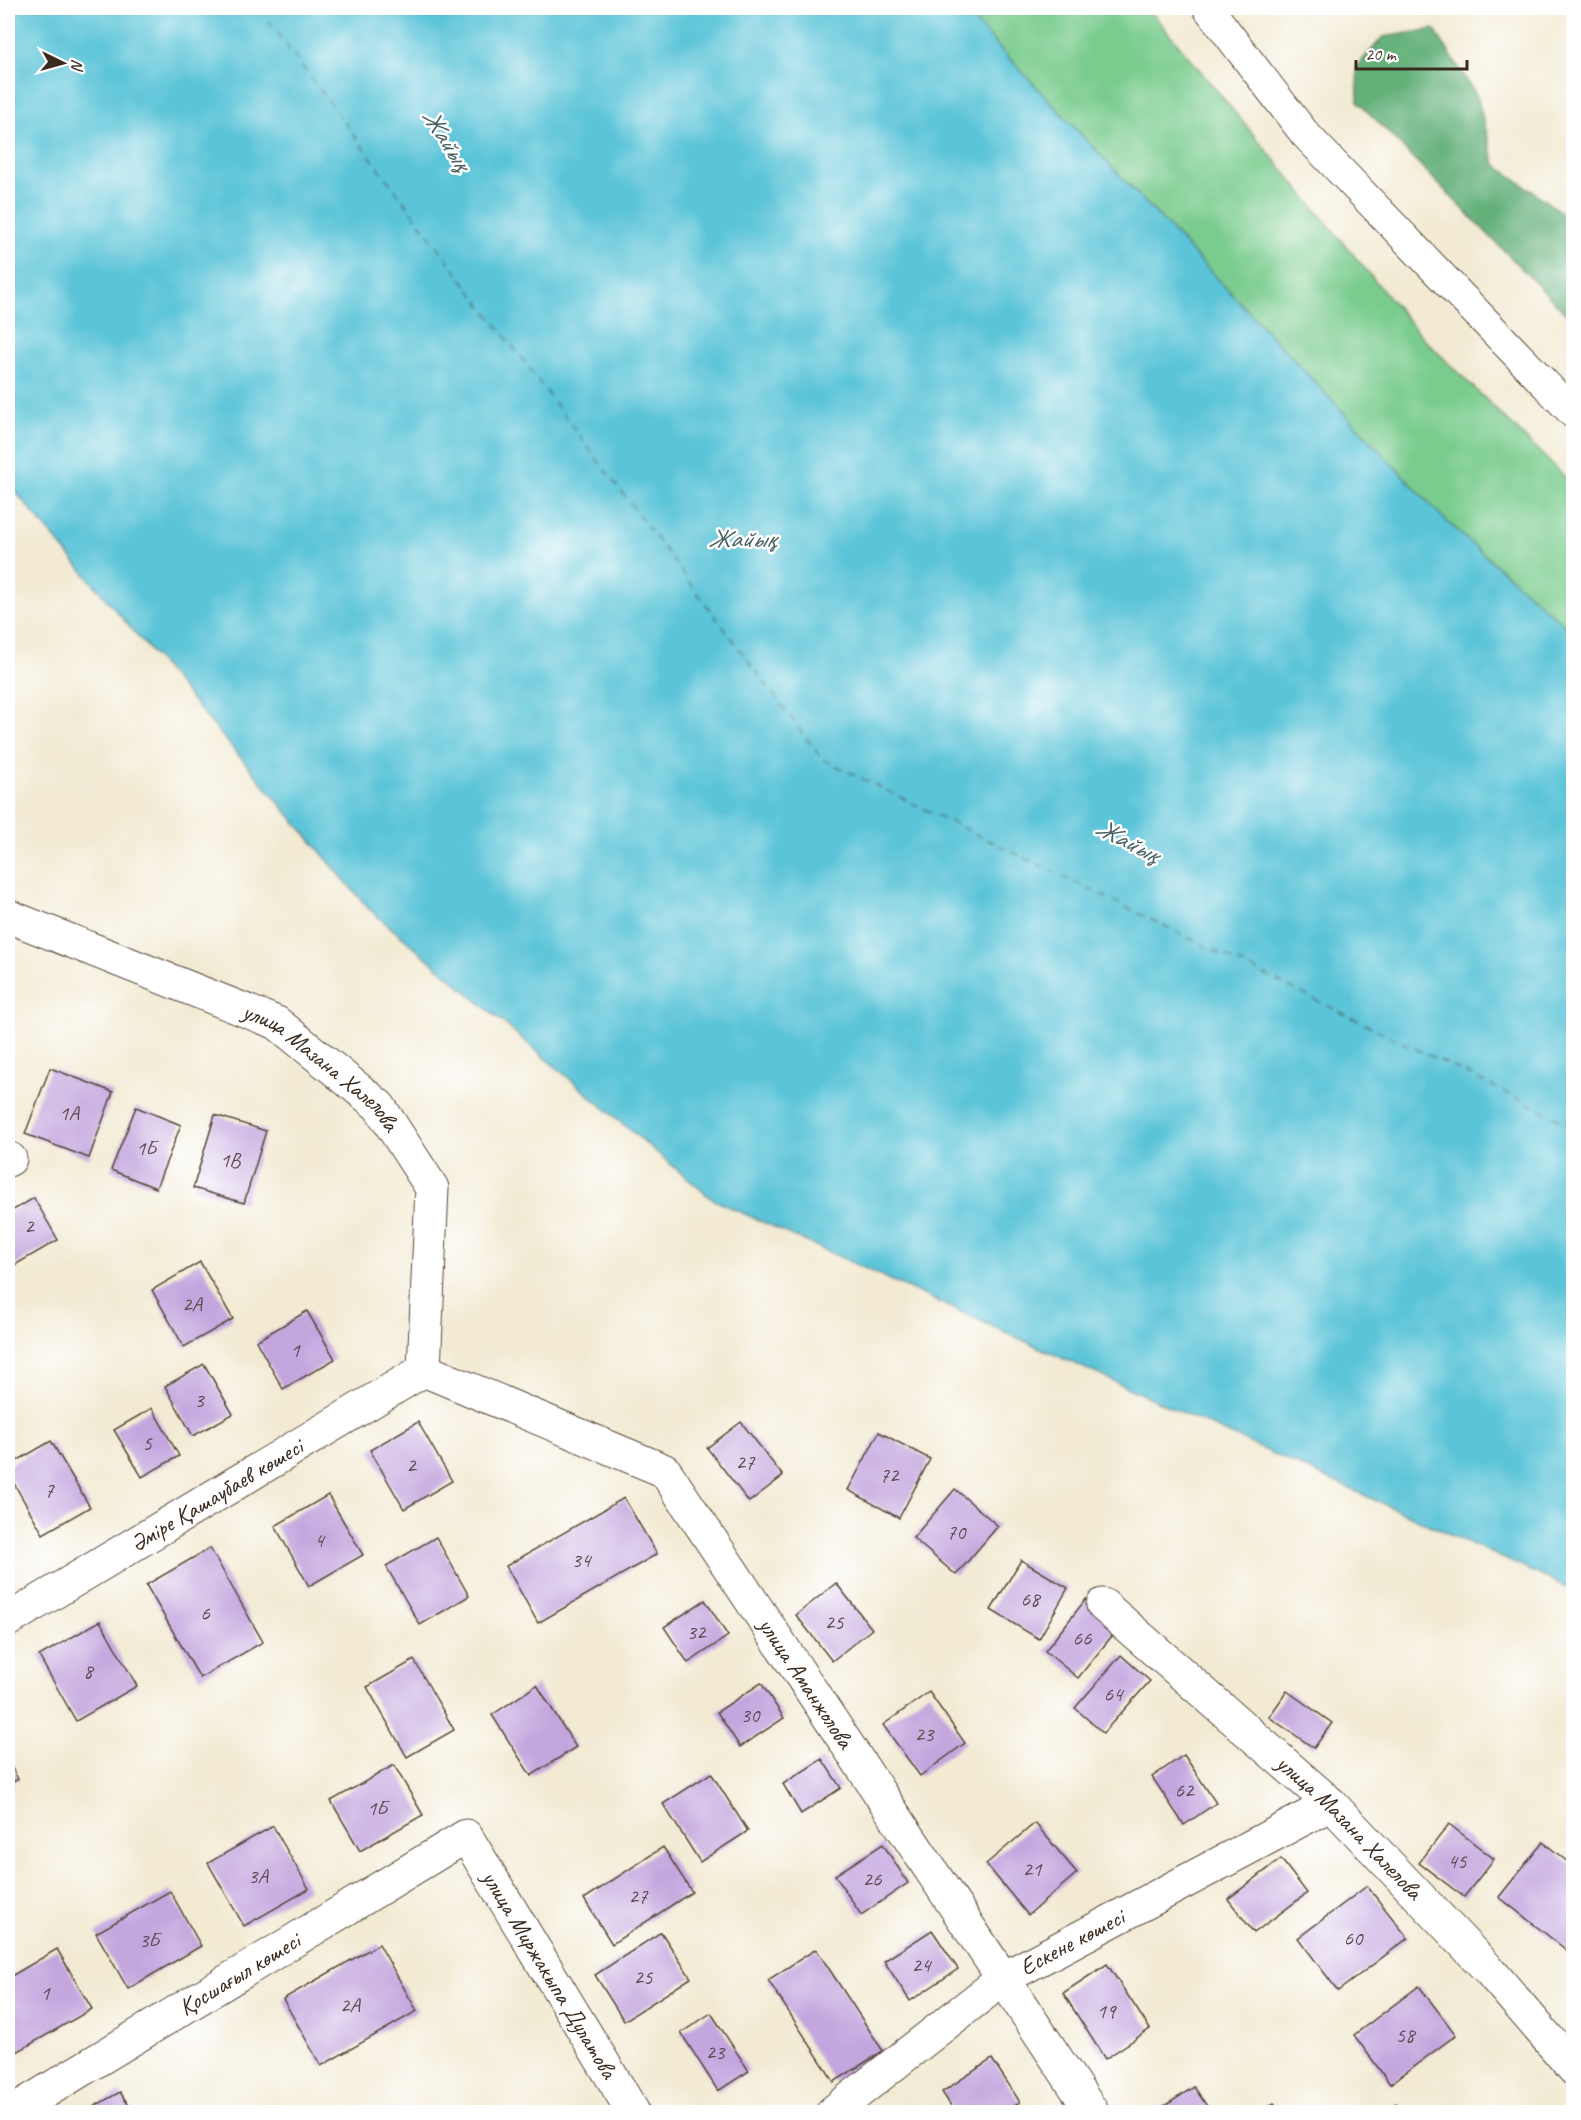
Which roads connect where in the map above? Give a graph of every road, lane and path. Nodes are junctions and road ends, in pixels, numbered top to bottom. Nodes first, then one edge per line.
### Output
1 (1208, 8) edge
2 (1574, 414) edge
3 (8, 916) edge
4 (424, 1370) junction
5 (1103, 1605) dead end
6 (8, 1620) edge
7 (1331, 1804) junction
8 (466, 1836) joint
9 (1004, 1978) junction
10 (1574, 2069) edge
11 (12, 2112) edge
12 (633, 2112) edge
13 (833, 2112) edge
14 (1092, 2112) edge

1 - 2 street
3 - 4 street, улица Мазана Халелова
4 - 6 street, Әміре Қашаубаев көшесі
4 - 9 street, улица Аманжолова
5 - 7 street, улица Мазана Халелова
7 - 9 street, Ескене көшесі
7 - 10 street, улица Мазана Халелова
8 - 11 street, Қосшағыл көшесі
8 - 12 street, улица Миржакыпа Дулатова
9 - 13 street, Ескене көшесі
9 - 14 street, улица Аманжолова

